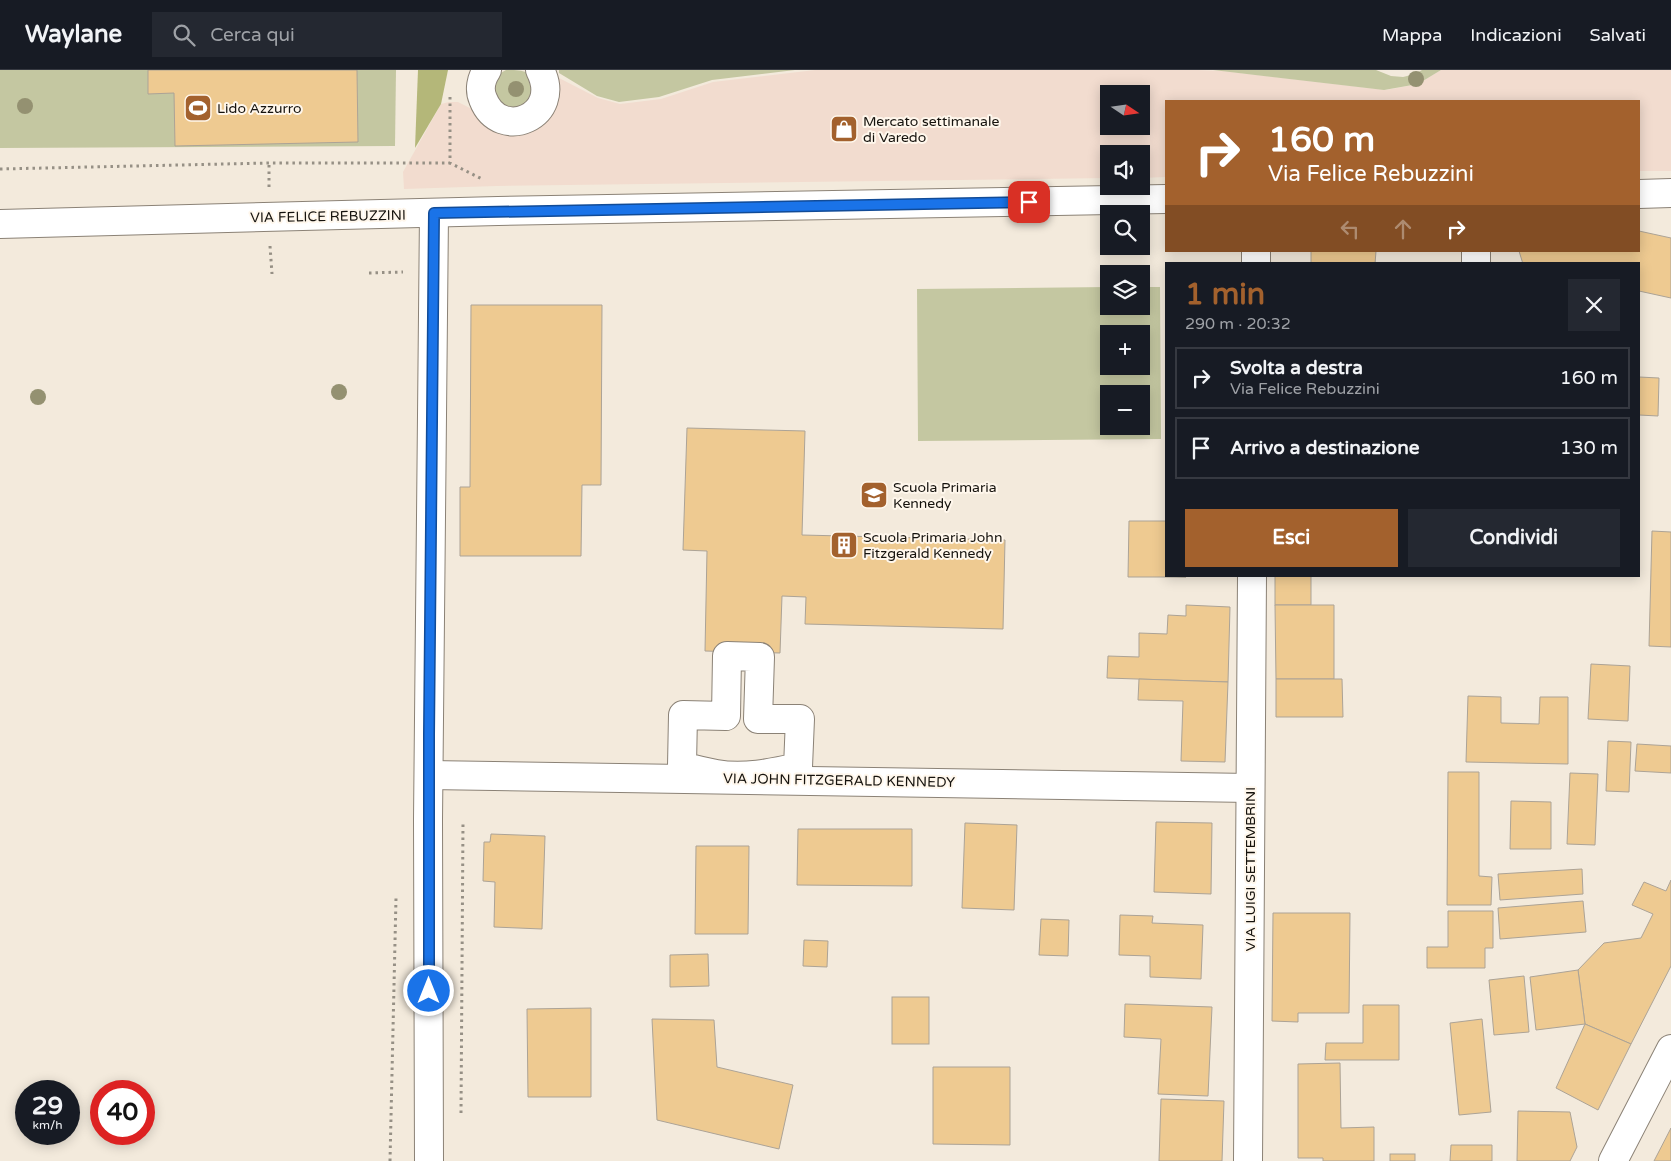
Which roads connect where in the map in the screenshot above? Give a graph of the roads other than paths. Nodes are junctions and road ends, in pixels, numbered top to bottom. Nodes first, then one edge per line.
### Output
1 (486, 70) edge
2 (547, 86) edge
3 (1671, 193) edge
4 (1640, 194) edge
5 (1165, 199) edge
6 (434, 213) junction
7 (0, 224) edge
8 (1252, 577) edge
9 (727, 656) joint
10 (429, 775) junction
11 (1250, 788) junction
12 (1671, 1049) edge
13 (429, 1161) edge
14 (1248, 1161) edge
15 (1613, 1161) edge

1 - 2 street
3 - 4 street
5 - 6 street, VIA FELICE REBUZZINI
6 - 7 street, VIA FELICE REBUZZINI
6 - 10 street
8 - 11 street, VIA LUIGI SETTEMBRINI
9 - 9 street
10 - 11 street, VIA JOHN FITZGERALD KENNEDY
10 - 13 street
11 - 14 street, VIA LUIGI SETTEMBRINI
12 - 15 street

